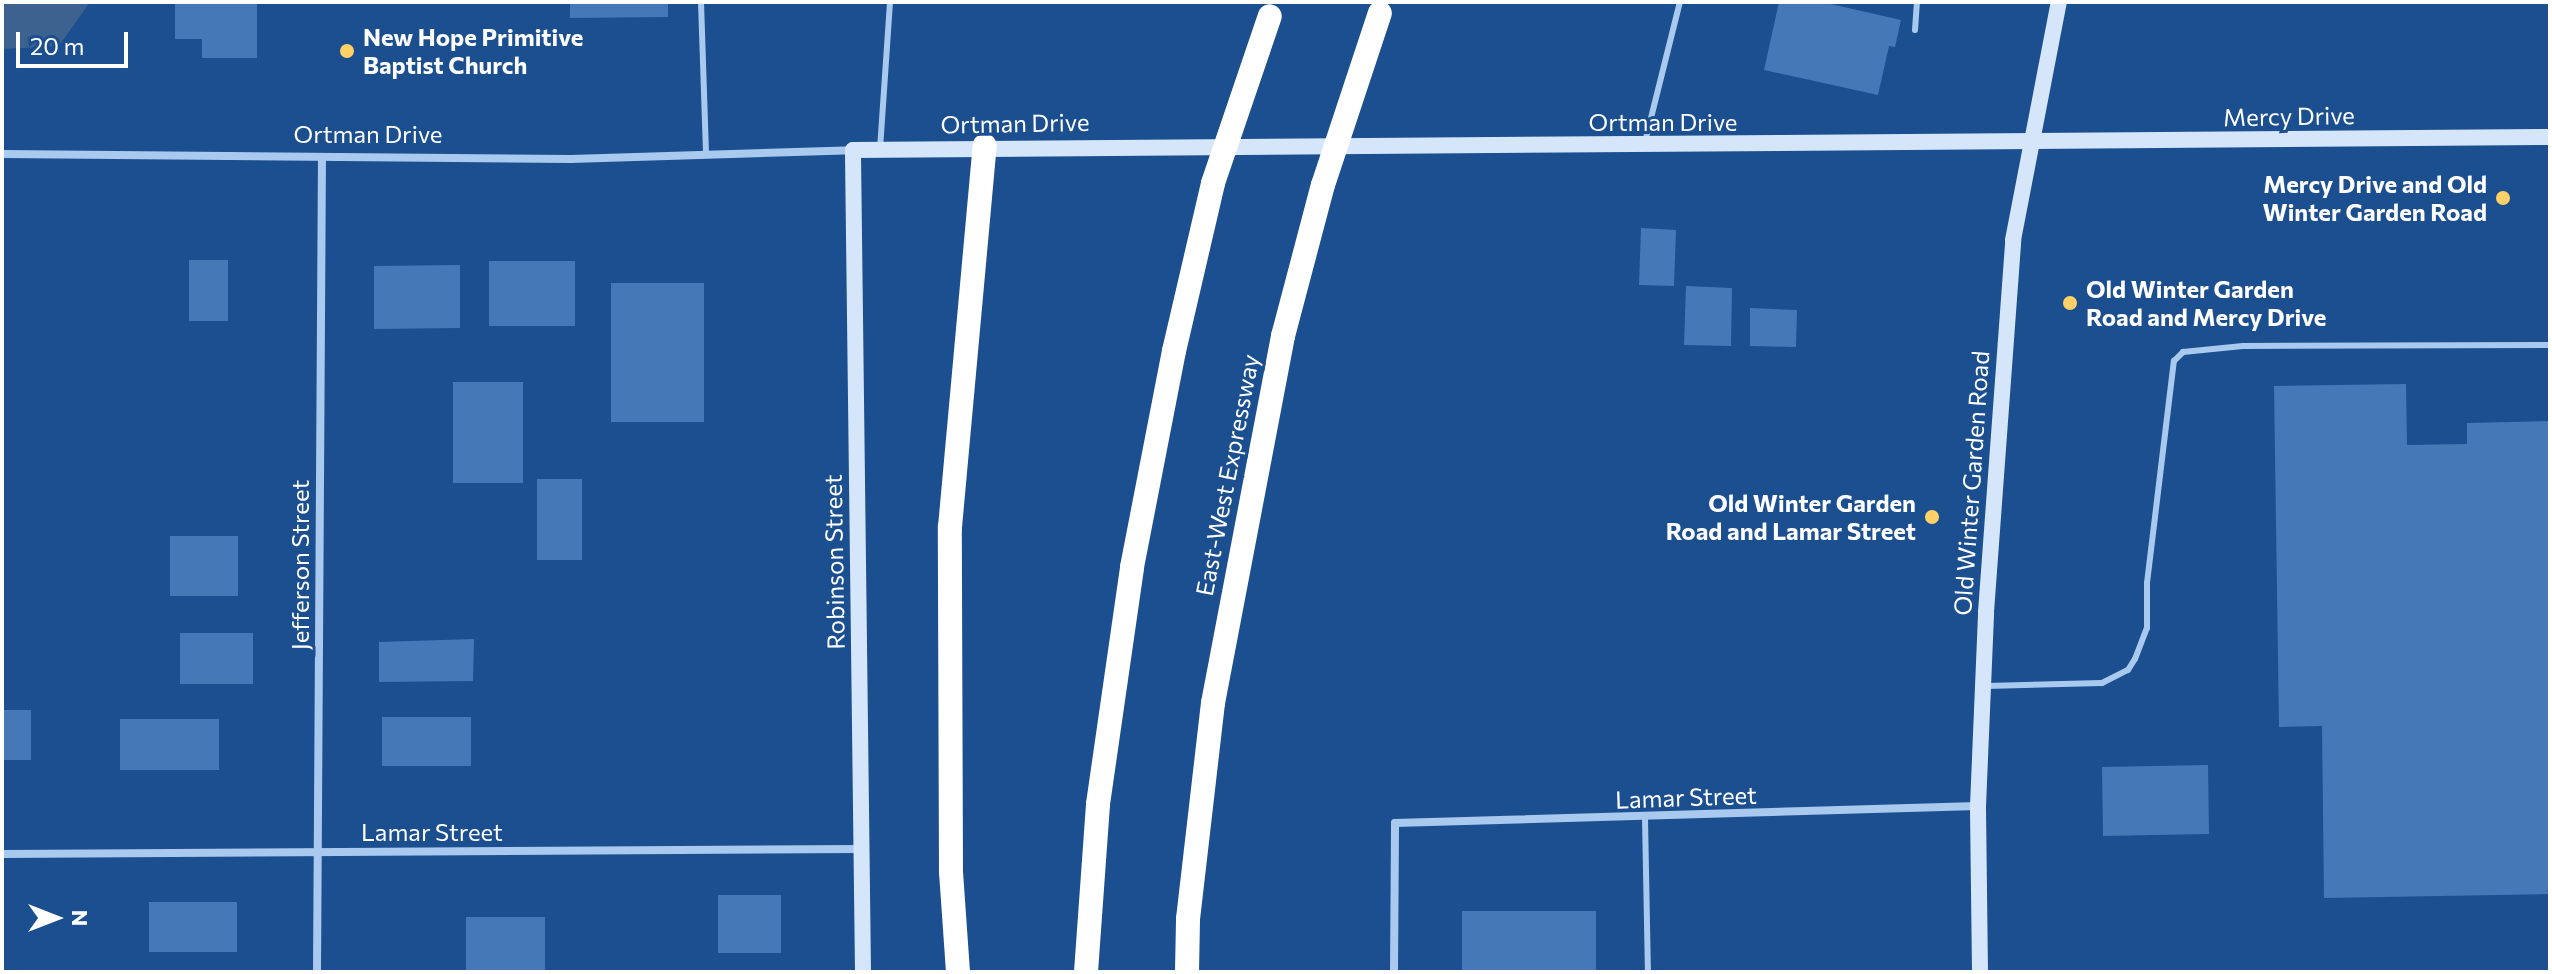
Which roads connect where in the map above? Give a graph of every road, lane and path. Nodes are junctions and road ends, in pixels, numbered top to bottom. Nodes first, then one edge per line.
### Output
1 (701, 2) edge
2 (890, 2) edge
3 (1680, 2) edge
4 (1917, 2) edge
5 (2059, 2) edge
6 (1382, 8) edge
7 (1273, 9) edge
8 (1915, 30) dead end
9 (2550, 137) edge
10 (2029, 144) junction
11 (985, 146) junction
12 (1643, 147) junction
13 (880, 149) junction
14 (853, 150) junction
15 (2, 154) edge
16 (706, 155) junction
17 (322, 159) junction
18 (2550, 345) edge
19 (1983, 686) junction
20 (1978, 806) junction
21 (1645, 819) junction
22 (862, 849) junction
23 (318, 853) junction
24 (2, 854) edge
25 (317, 972) edge
26 (863, 972) edge
27 (958, 972) edge
28 (1086, 972) edge
29 (1187, 972) edge
30 (1394, 972) edge
31 (1648, 972) edge
32 (1980, 972) edge

1 - 16 lane
2 - 13 lane
3 - 12 lane
4 - 8 lane
5 - 10 main road, Old Winter Garden Road
6 - 29 highway, East-West Expressway, bridge
7 - 28 highway, bridge
9 - 10 main road, Mercy Drive
10 - 12 main road, Ortman Drive
10 - 19 main road, Old Winter Garden Road
11 - 12 main road, Ortman Drive
11 - 13 main road, Ortman Drive
11 - 27 highway
13 - 14 main road, Ortman Drive
14 - 16 street, Ortman Drive
14 - 22 main road, Robinson Street
15 - 17 street, Ortman Drive
16 - 17 street, Ortman Drive
17 - 23 street, Jefferson Street
18 - 19 lane
19 - 20 main road, Old Winter Garden Road
20 - 21 street, Lamar Street
20 - 32 main road, Old Winter Garden Road
21 - 30 street, Lamar Street
21 - 31 lane
22 - 23 street, Lamar Street
22 - 26 main road, Robinson Street
23 - 24 street, Lamar Street
23 - 25 street, Jefferson Street

